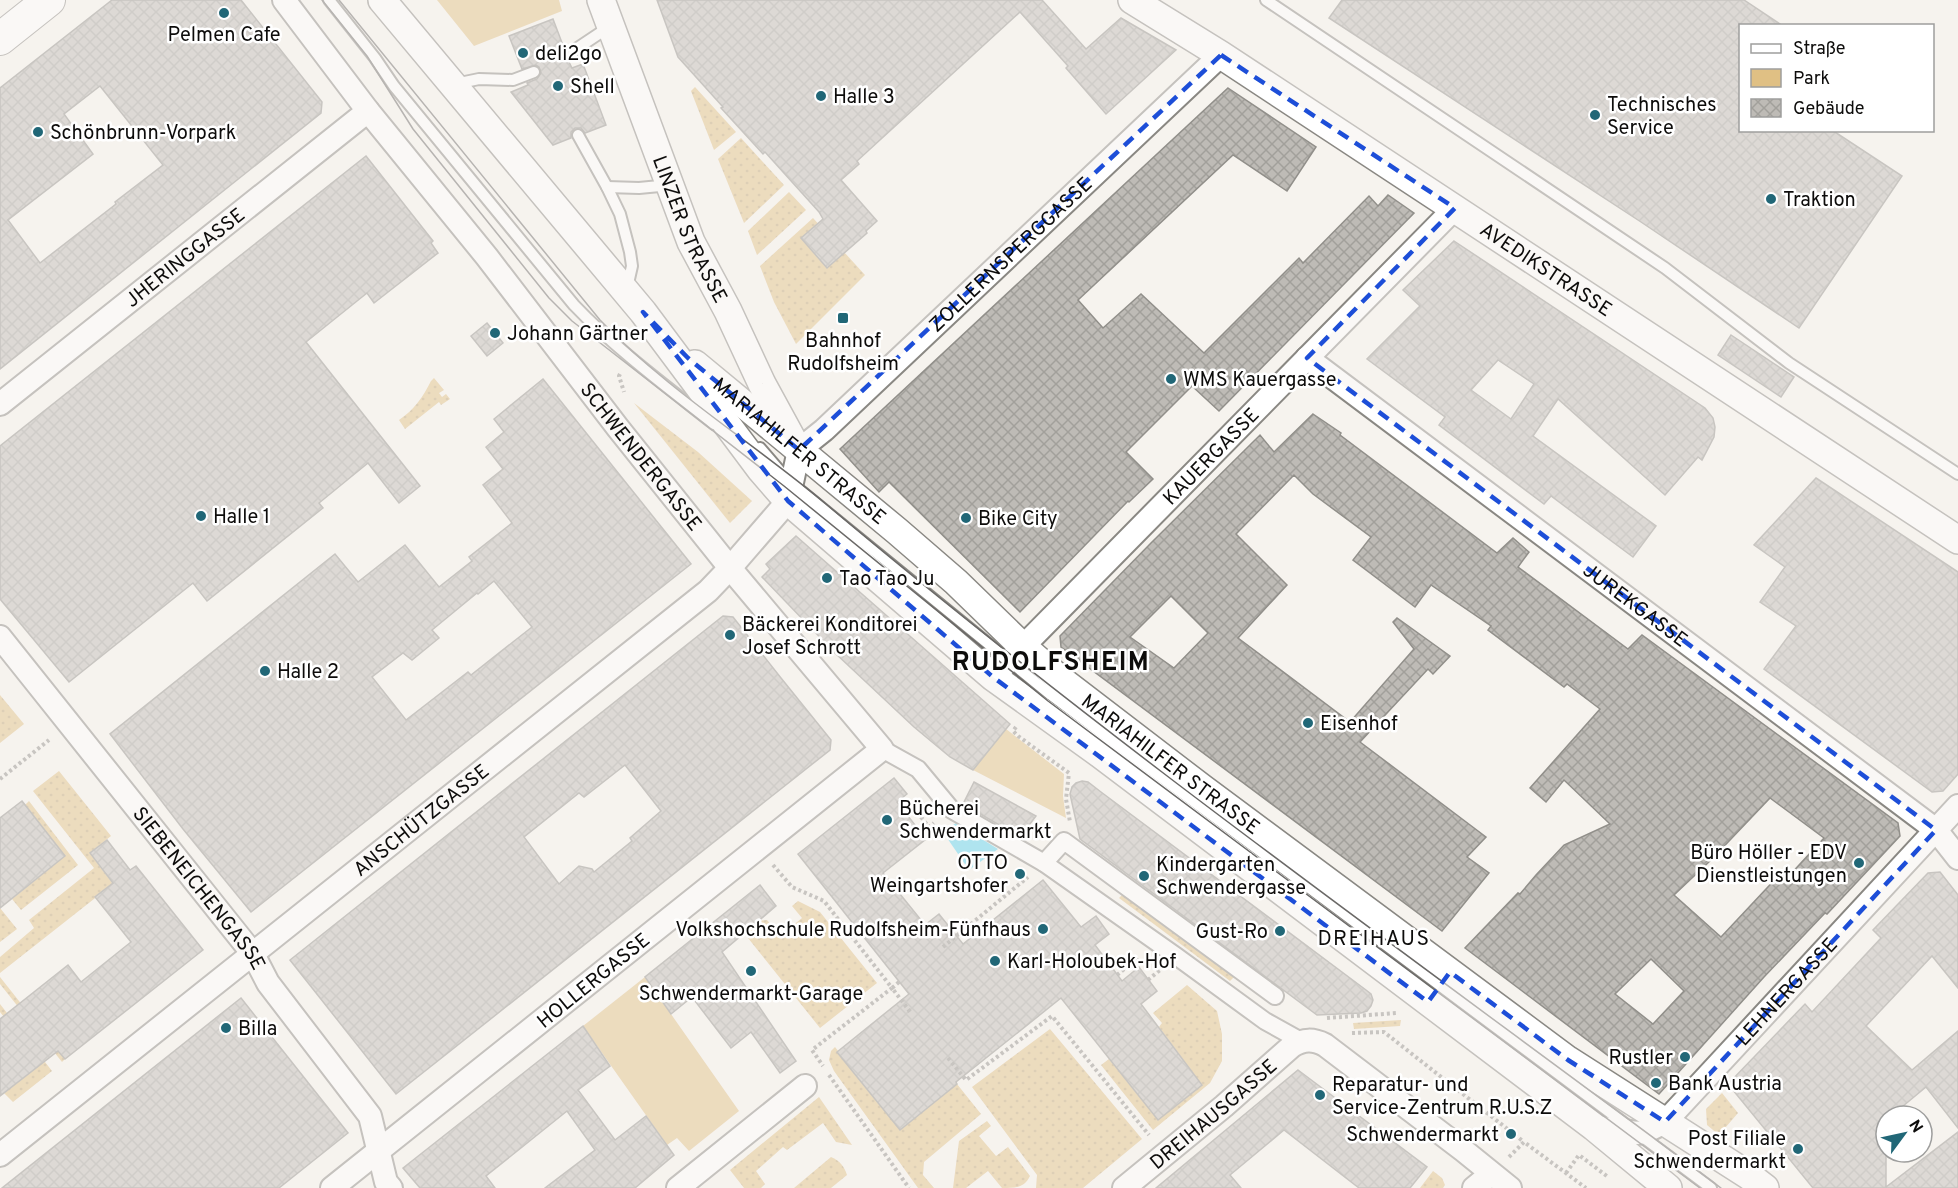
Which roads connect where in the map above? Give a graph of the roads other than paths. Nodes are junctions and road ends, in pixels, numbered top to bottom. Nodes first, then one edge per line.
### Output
1 (49, 0) edge
2 (284, 0) edge
3 (329, 0) edge
4 (382, 0) edge
5 (601, 0) edge
6 (1132, 0) edge
7 (1266, 0) edge
8 (611, 26) junction
9 (0, 39) edge
10 (567, 55) dead end
11 (1221, 56) junction
12 (534, 72) dead end
13 (453, 85) junction
14 (369, 111) junction
15 (578, 135) dead end
16 (671, 185) junction
17 (607, 187) junction
18 (1455, 208) junction
19 (626, 291) junction
20 (643, 312) junction
21 (1307, 358) junction
22 (0, 405) edge
23 (748, 440) junction
24 (799, 450) junction
25 (1958, 474) edge
26 (790, 493) junction
27 (1958, 540) edge
28 (730, 568) junction
29 (0, 637) edge
30 (1008, 661) junction
31 (882, 749) junction
32 (1958, 806) edge
33 (1936, 830) junction
34 (1958, 858) edge
35 (1044, 863) junction
36 (1293, 878) junction
37 (253, 954) junction
38 (1430, 992) junction
39 (1275, 996) dead end
40 (1301, 1041) junction
41 (805, 1086) dead end
42 (1665, 1122) junction
43 (1594, 1127) junction
44 (1637, 1133) junction
45 (378, 1151) junction
46 (0, 1155) edge
47 (1483, 1181) edge
48 (332, 1188) edge
49 (391, 1188) edge
50 (678, 1188) edge
51 (1124, 1188) edge
52 (1509, 1188) edge
53 (1668, 1188) edge
54 (1711, 1188) edge
55 (1765, 1188) edge

1 - 9 main road
2 - 14 street, SCHWENDERGASSE
3 - 23 lane
4 - 13 street, MARIAHILFER STRASSE
5 - 8 street, LINZER STRASSE
6 - 11 street, AVEDIKSTRASSE
7 - 25 lane
8 - 10 lane
8 - 16 street, LINZER STRASSE
11 - 18 street, AVEDIKSTRASSE
11 - 24 street, ZOLLERNSPERGGASSE
12 - 13 lane
13 - 19 street, MARIAHILFER STRASSE
14 - 22 street, JHERINGGASSE
14 - 28 street, SCHWENDERGASSE
15 - 17 lane
16 - 17 lane
16 - 24 street, LINZER STRASSE
17 - 19 lane
18 - 21 street, KAUERGASSE
18 - 27 street, AVEDIKSTRASSE
19 - 20 street, MARIAHILFER STRASSE
20 - 23 street, MARIAHILFER STRASSE
20 - 24 street, MARIAHILFER STRASSE
21 - 30 street, KAUERGASSE
21 - 33 street, JUREKGASSE
23 - 26 street, MARIAHILFER STRASSE
24 - 26 street, ANSCHÜTZGASSE
24 - 30 street, MARIAHILFER STRASSE
26 - 28 street, ANSCHÜTZGASSE
26 - 30 street, MARIAHILFER STRASSE
28 - 31 street, SCHWENDERGASSE
28 - 37 street, ANSCHÜTZGASSE
29 - 37 street, SIEBENEICHENGASSE
30 - 36 street, MARIAHILFER STRASSE
30 - 36 street, MARIAHILFER STRASSE
31 - 35 street, SCHWENDERGASSE
31 - 45 street, HOLLERGASSE
32 - 33 street, LEHNERGASSE
33 - 34 street, JUREKGASSE
33 - 42 street, LEHNERGASSE
35 - 39 street
35 - 40 street, SCHWENDERGASSE
36 - 38 street, MARIAHILFER STRASSE
36 - 38 street, MARIAHILFER STRASSE
37 - 45 street, SIEBENEICHENGASSE
37 - 46 street, ANSCHÜTZGASSE
38 - 42 street, MARIAHILFER STRASSE
38 - 43 street, MARIAHILFER STRASSE
38 - 44 lane
40 - 47 street, SCHWENDERGASSE
40 - 51 street, DREIHAUSGASSE
41 - 50 street
42 - 44 street, LEHNERGASSE
42 - 55 street, MARIAHILFER STRASSE
43 - 44 street, LEHNERGASSE
43 - 53 street, MARIAHILFER STRASSE
44 - 54 lane
45 - 48 street, HOLLERGASSE
45 - 49 street, SIEBENEICHENGASSE
47 - 52 street, SCHWENDERGASSE

